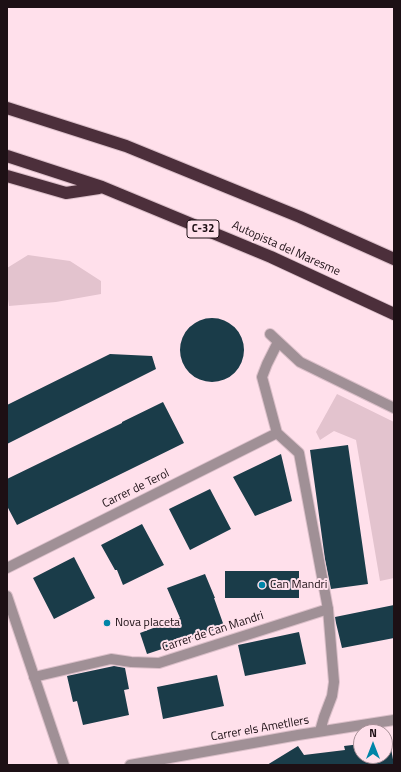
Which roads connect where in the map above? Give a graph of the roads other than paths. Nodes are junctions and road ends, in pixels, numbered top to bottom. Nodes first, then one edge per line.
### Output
1 (7, 108) edge
2 (7, 156) edge
3 (7, 176) edge
4 (102, 187) junction
5 (394, 259) edge
6 (394, 314) edge
7 (270, 334) dead end
8 (278, 342) junction
9 (394, 408) edge
10 (277, 433) junction
11 (7, 568) edge
12 (7, 596) edge
13 (328, 608) junction
14 (34, 677) junction
15 (394, 720) edge
16 (320, 731) junction
17 (64, 765) edge
18 (130, 765) edge

1 - 5 highway
2 - 4 highway, Autopista del Maresme / C-32
3 - 4 highway
4 - 6 highway, Autopista del Maresme / C-32
7 - 8 street
8 - 9 street
8 - 10 street
10 - 11 street, Carrer de Terol
10 - 13 street
12 - 14 street
13 - 14 street, Carrer de Can Mandri
13 - 16 street
14 - 17 street
15 - 16 street, Carrer els Ametllers
16 - 18 street, Carrer els Ametllers

